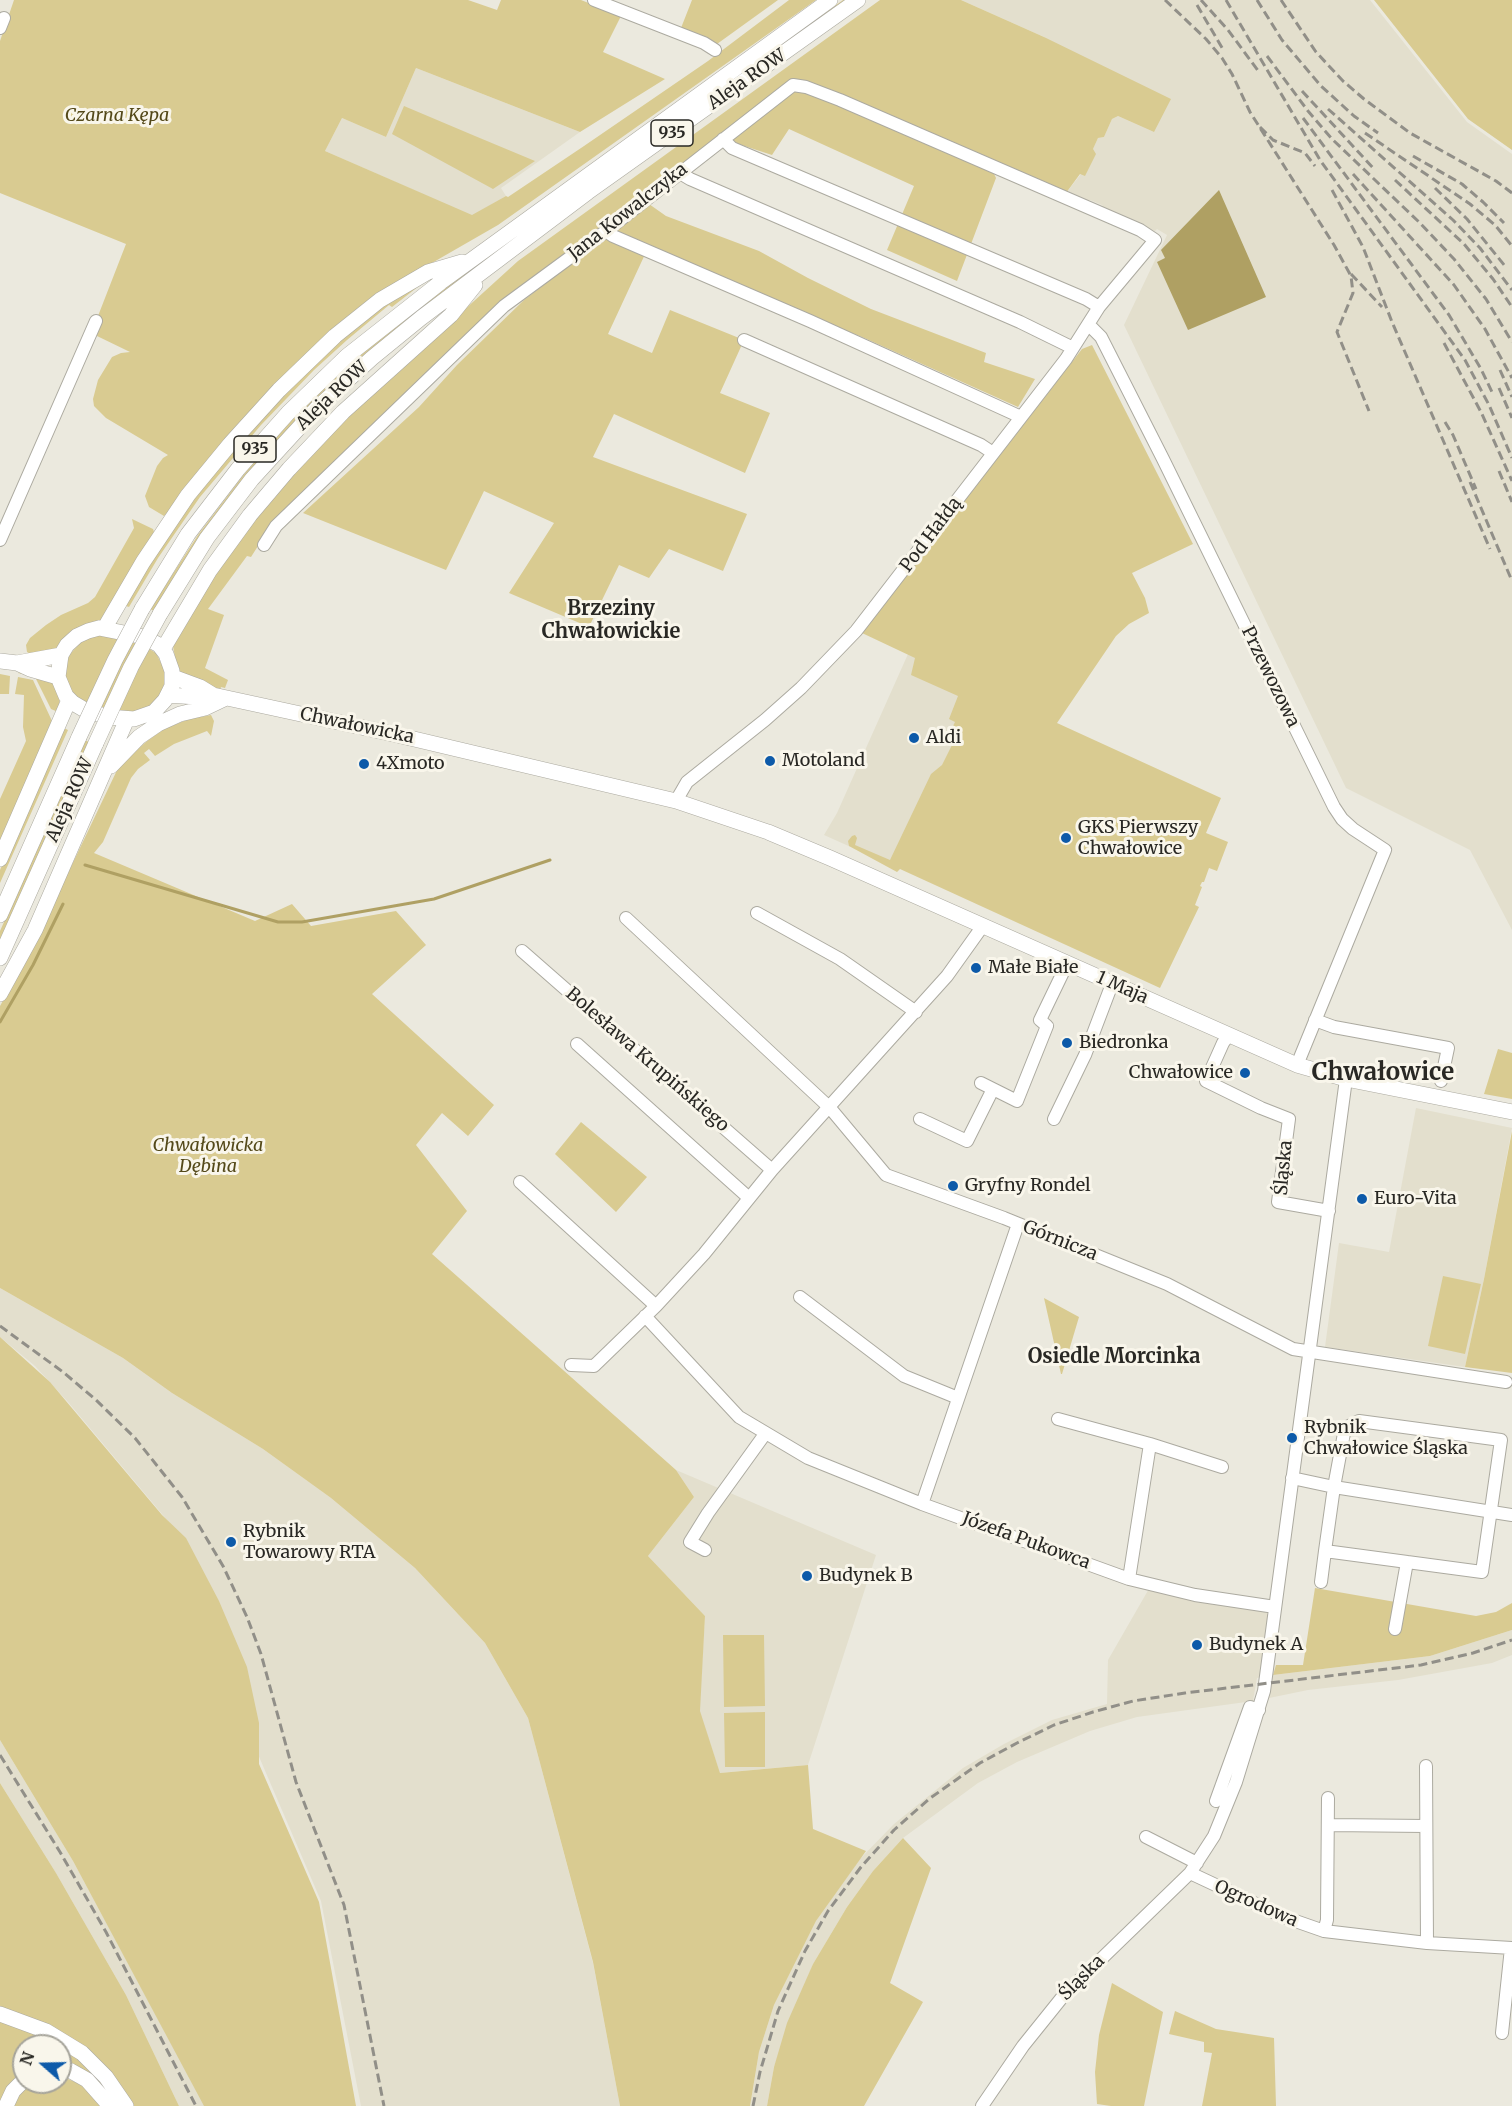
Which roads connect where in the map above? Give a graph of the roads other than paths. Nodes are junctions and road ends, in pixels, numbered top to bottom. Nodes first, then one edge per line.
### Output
1 (594, 0) edge
2 (830, 0) edge
3 (858, 0) edge
4 (715, 50) dead end
5 (723, 139) junction
6 (680, 173) junction
7 (606, 231) junction
8 (1155, 240) joint
9 (473, 258) junction
10 (488, 268) junction
11 (1099, 307) junction
12 (96, 321) dead end
13 (1089, 325) junction
14 (744, 340) dead end
15 (1073, 348) junction
16 (1021, 417) junction
17 (993, 453) junction
18 (0, 540) edge
19 (264, 545) dead end
20 (104, 629) junction
21 (163, 649) junction
22 (61, 656) junction
23 (0, 661) edge
24 (17, 663) junction
25 (58, 677) junction
26 (173, 677) junction
27 (168, 695) junction
28 (220, 697) junction
29 (69, 700) junction
30 (127, 719) junction
31 (102, 775) junction
32 (676, 801) junction
33 (0, 859) edge
34 (757, 913) dead end
35 (0, 915) edge
36 (626, 918) dead end
37 (982, 927) junction
38 (522, 951) dead end
39 (0, 958) edge
40 (1067, 964) junction
41 (1112, 984) junction
42 (0, 994) edge
43 (916, 1012) junction
44 (1315, 1020) junction
45 (1228, 1036) junction
46 (577, 1044) dead end
47 (1297, 1065) junction
48 (1346, 1079) junction
49 (1441, 1081) dead end
50 (830, 1108) junction
51 (1512, 1112) edge
52 (920, 1119) dead end
53 (1054, 1119) dead end
54 (772, 1170) junction
55 (520, 1182) dead end
56 (749, 1198) junction
57 (1329, 1211) junction
58 (1018, 1224) junction
59 (800, 1297) dead end
60 (656, 1306) junction
61 (645, 1316) junction
62 (1310, 1353) junction
63 (571, 1365) dead end
64 (1506, 1382) dead end
65 (958, 1398) junction
66 (1058, 1419) dead end
67 (765, 1434) junction
68 (1150, 1444) junction
69 (1222, 1467) dead end
70 (1292, 1478) junction
71 (1334, 1487) junction
72 (922, 1504) junction
73 (1492, 1512) junction
74 (1512, 1515) edge
75 (705, 1550) dead end
76 (1325, 1551) junction
77 (1407, 1562) junction
78 (1129, 1579) junction
79 (1321, 1582) dead end
80 (1275, 1607) junction
81 (1395, 1629) dead end
82 (1259, 1710) junction
83 (1426, 1766) dead end
84 (1328, 1798) dead end
85 (1216, 1801) dead end
86 (1328, 1825) junction
87 (1426, 1826) junction
88 (1146, 1837) dead end
89 (1193, 1868) junction
90 (1324, 1931) junction
91 (1427, 1943) junction
92 (1512, 1948) edge
93 (0, 2014) edge
94 (1502, 2033) dead end
95 (72, 2072) edge
96 (110, 2106) edge
97 (126, 2106) edge
98 (982, 2106) edge

1 - 4 street
2 - 9 main road, Aleja ROW / 935
3 - 10 main road, Aleja ROW / 935
5 - 6 street, Jana Kowalczyka
5 - 8 street, Jana Kowalczyka
5 - 11 street
6 - 7 street, Jana Kowalczyka
6 - 15 street
7 - 16 street
7 - 19 street, Jana Kowalczyka
8 - 11 street, Pod Hałdą
9 - 20 main road
9 - 35 main road, Aleja ROW / 935, bridge
10 - 21 main road
10 - 39 main road, Aleja ROW / 935, bridge
11 - 13 street, Pod Hałdą
12 - 18 street
13 - 15 street, Pod Hałdą
13 - 44 street, Przewozowa
14 - 17 street
15 - 16 street, Pod Hałdą
16 - 17 street, Pod Hałdą
17 - 32 street, Pod Hałdą
20 - 21 main road
20 - 22 main road
21 - 26 main road
22 - 24 main road
22 - 25 main road
23 - 24 main road
24 - 25 main road
25 - 29 main road
26 - 27 main road
26 - 28 main road, Chwałowicka
27 - 28 main road, Chwałowicka
27 - 30 main road
28 - 31 main road
28 - 32 main road, Chwałowicka
29 - 30 main road
29 - 33 main road
30 - 31 main road
31 - 42 main road
32 - 37 main road, 1 Maja
34 - 43 street
36 - 50 street
37 - 40 main road, 1 Maja
37 - 43 street
38 - 54 street, Bolesława Krupińskiego
40 - 41 main road, 1 Maja
40 - 52 street
41 - 45 main road, 1 Maja
41 - 53 street
43 - 50 street
44 - 47 street, Przewozowa
44 - 49 street
45 - 47 main road, 1 Maja
45 - 57 street, Śląska
46 - 56 street, Bolesława Krupińskiego
47 - 48 main road, 1 Maja
48 - 51 main road, 1 Maja
48 - 57 street, Śląska
50 - 54 street
50 - 58 street, Górnicza
54 - 56 street
55 - 60 street
56 - 60 street
57 - 62 street, Śląska
58 - 62 street, Górnicza
58 - 65 street
59 - 65 street
60 - 61 street
61 - 63 street
61 - 67 street, Józefa Pukowca
62 - 64 street
62 - 70 street, Śląska
65 - 72 street
66 - 68 street
67 - 72 street, Józefa Pukowca
67 - 75 street
68 - 69 street
68 - 78 street
70 - 71 street
70 - 80 street, Śląska
71 - 73 street
71 - 73 street
71 - 76 street
72 - 78 street, Józefa Pukowca
73 - 74 street
73 - 77 street
76 - 77 street
76 - 79 street
77 - 81 street
78 - 80 street, Józefa Pukowca
80 - 82 street, Śląska
82 - 85 street
82 - 89 street, Śląska
83 - 87 street
84 - 86 street, Ogrodowa
86 - 87 street
86 - 90 street, Ogrodowa
87 - 91 street
88 - 89 street
89 - 90 street, Ogrodowa
89 - 98 street, Śląska
90 - 91 street, Ogrodowa
91 - 92 street, Ogrodowa
92 - 94 street, Ogrodowa
93 - 97 main road
95 - 96 main road

